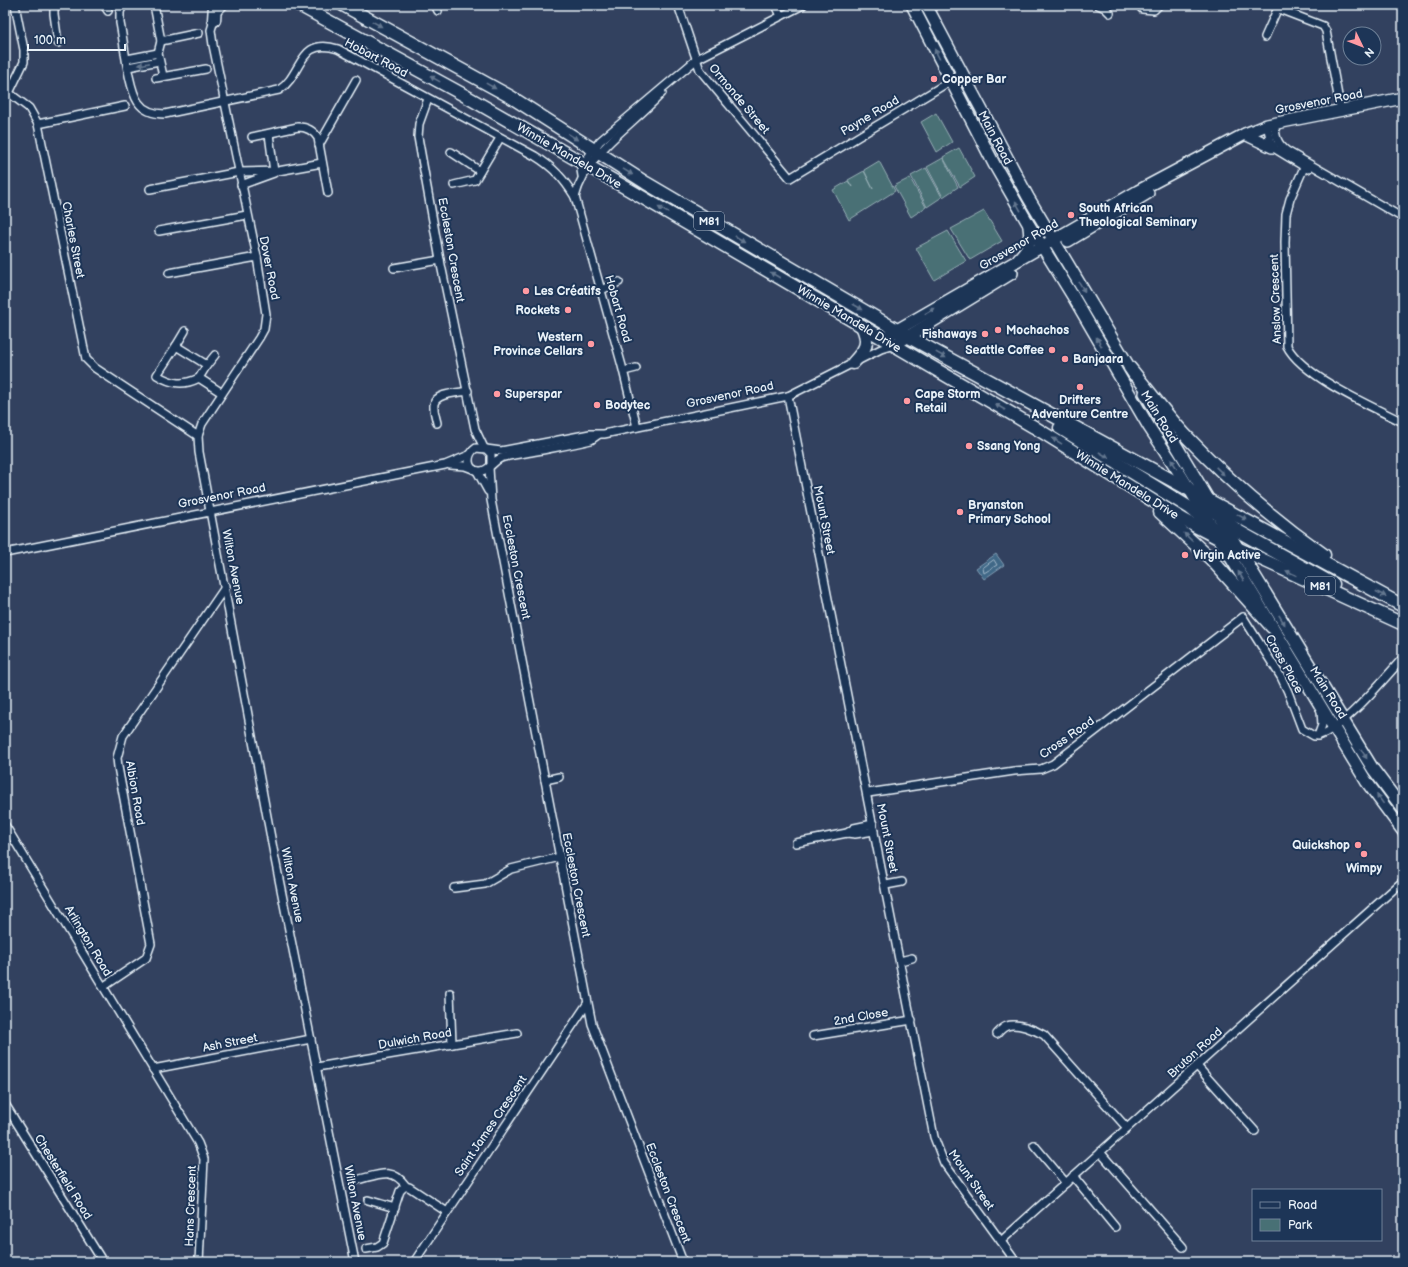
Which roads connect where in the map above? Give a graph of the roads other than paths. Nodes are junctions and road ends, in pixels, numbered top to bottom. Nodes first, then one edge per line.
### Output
1 (15, 5) edge
2 (54, 5) edge
3 (123, 5) edge
4 (155, 5) edge
5 (224, 5) edge
6 (299, 5) edge
7 (343, 5) edge
8 (678, 5) edge
9 (776, 5) edge
10 (785, 5) edge
11 (803, 5) edge
12 (912, 5) edge
13 (926, 5) edge
14 (1098, 5) edge
15 (1139, 5) edge
16 (1159, 5) edge
17 (217, 10) edge
18 (789, 12) junction
19 (1110, 13) dead end
20 (781, 16) junction
21 (199, 33) dead end
22 (1265, 37) dead end
23 (161, 41) junction
24 (58, 43) dead end
25 (159, 57) junction
26 (126, 59) junction
27 (697, 59) junction
28 (128, 66) junction
29 (206, 69) dead end
30 (962, 74) junction
31 (356, 80) dead end
32 (950, 81) junction
33 (7, 91) edge
34 (1403, 98) edge
35 (428, 99) junction
36 (225, 101) junction
37 (125, 106) dead end
38 (1341, 112) junction
39 (38, 124) junction
40 (1271, 125) junction
41 (269, 134) junction
42 (1245, 134) junction
43 (252, 137) dead end
44 (500, 138) junction
45 (319, 145) junction
46 (1272, 147) junction
47 (451, 152) dead end
48 (596, 152) junction
49 (322, 163) junction
50 (1305, 166) junction
51 (585, 169) junction
52 (275, 171) junction
53 (480, 171) junction
54 (239, 172) junction
55 (790, 178) joint
56 (241, 185) junction
57 (454, 185) dead end
58 (150, 189) dead end
59 (328, 193) dead end
60 (575, 197) junction
61 (247, 215) junction
62 (1403, 218) edge
63 (1029, 225) junction
64 (159, 231) dead end
65 (1056, 243) junction
66 (1044, 250) junction
67 (256, 257) junction
68 (440, 260) junction
69 (1011, 265) junction
70 (394, 268) dead end
71 (169, 273) dead end
72 (619, 282) dead end
73 (601, 290) junction
74 (862, 326) junction
75 (185, 331) dead end
76 (902, 333) junction
77 (886, 345) junction
78 (176, 346) junction
79 (215, 355) dead end
80 (853, 363) junction
81 (207, 366) junction
82 (636, 368) dead end
83 (1130, 368) junction
84 (624, 371) junction
85 (199, 378) junction
86 (468, 391) junction
87 (1008, 392) junction
88 (222, 393) junction
89 (788, 396) junction
90 (1403, 422) edge
91 (437, 423) dead end
92 (637, 427) junction
93 (475, 429) junction
94 (598, 435) junction
95 (198, 436) junction
96 (485, 448) junction
97 (471, 453) junction
98 (445, 465) junction
99 (490, 466) junction
100 (476, 471) junction
101 (1189, 489) junction
102 (1138, 492) junction
103 (1207, 498) junction
104 (491, 500) junction
105 (211, 512) junction
106 (1213, 519) junction
107 (1219, 539) junction
108 (1237, 548) junction
109 (5, 554) edge
110 (1360, 583) junction
111 (226, 586) junction
112 (1403, 606) edge
113 (1382, 614) junction
114 (1244, 617) joint
115 (1403, 624) edge
116 (1272, 627) junction
117 (1403, 658) edge
118 (1321, 708) junction
119 (1344, 720) junction
120 (1334, 728) junction
121 (1318, 736) junction
122 (559, 777) dead end
123 (545, 780) junction
124 (868, 793) junction
125 (1403, 809) edge
126 (5, 825) edge
127 (873, 828) junction
128 (1403, 831) edge
129 (796, 843) dead end
130 (560, 857) junction
131 (1403, 881) edge
132 (902, 882) dead end
133 (886, 886) junction
134 (454, 888) dead end
135 (912, 958) dead end
136 (900, 961) junction
137 (103, 987) junction
138 (450, 993) dead end
139 (587, 1004) junction
140 (912, 1020) junction
141 (517, 1033) dead end
142 (997, 1034) dead end
143 (813, 1036) dead end
144 (312, 1039) junction
145 (452, 1044) junction
146 (1197, 1066) junction
147 (317, 1067) junction
148 (153, 1069) junction
149 (5, 1104) edge
150 (1127, 1128) junction
151 (1255, 1131) dead end
152 (1034, 1145) dead end
153 (1100, 1152) junction
154 (1073, 1176) junction
155 (357, 1180) dead end
156 (1066, 1183) junction
157 (406, 1186) junction
158 (368, 1200) dead end
159 (395, 1208) junction
160 (447, 1212) junction
161 (1115, 1227) dead end
162 (1001, 1241) junction
163 (1183, 1247) dead end
164 (366, 1249) dead end
165 (103, 1262) edge
166 (199, 1262) edge
167 (355, 1262) edge
168 (414, 1262) edge
169 (683, 1262) edge
170 (1016, 1262) edge

1 - 33 street, Charles Street
2 - 24 street
3 - 26 street, Hobart Road
4 - 23 street
5 - 17 street, Dover Road
51 -> 6 main road, Winnie Mandela Drive / M81
7 -> 48 main road, Winnie Mandela Drive / M81
8 - 27 street, Ormonde Street
9 - 20 street
10 - 18 street
11 - 18 street
32 -> 12 main road, Main Road
13 - 30 main road, Main Road
14 - 19 street
15 - 16 street
17 - 36 street, Dover Road
18 - 20 street
20 - 27 street
21 - 23 street
22 - 38 street
23 - 25 street
25 - 26 street
25 -> 28 street
25 - 29 street
26 - 28 street, Hobart Road
27 - 48 street
27 - 55 street, Ormonde Street
28 - 36 street, Hobart Road
30 - 32 street, Payne Road
30 - 65 main road, Main Road
31 - 45 street
32 - 55 street, Payne Road
63 -> 32 main road, Main Road
33 - 39 street, Charles Street
34 - 38 main road, Grosvenor Road
35 - 36 street, Hobart Road
35 - 44 street, Hobart Road
35 - 68 street, Eccleston Crescent
36 - 54 street, Dover Road
37 - 39 street
38 - 40 main road, Grosvenor Road
39 - 95 street, Charles Street
40 - 42 main road, Grosvenor Road
40 - 46 street
40 - 50 street
41 - 43 street
41 - 45 street
41 - 52 street
42 - 46 main road
42 - 65 main road, Grosvenor Road
44 - 53 street
44 - 60 street, Hobart Road
45 - 49 street
46 - 50 street
47 - 53 street
48 - 51 street
48 -> 76 main road, Winnie Mandela Drive / M81
49 - 52 street
49 - 59 street
50 - 62 street
50 - 90 street, Anslow Crescent
51 - 60 street
74 -> 51 main road, Winnie Mandela Drive / M81
52 - 54 street
52 - 56 street
53 - 57 street
54 - 56 street, Dover Road
54 - 58 street
56 - 61 street, Dover Road
60 - 73 street, Hobart Road
61 - 64 street
61 - 67 street, Dover Road
63 - 66 main road, Main Road
63 - 69 main road
65 - 66 main road, Grosvenor Road
65 -> 83 main road, Main Road
66 - 69 main road, Grosvenor Road
66 - 76 main road, Grosvenor Road
101 -> 66 main road, Main Road
67 - 71 street
67 - 88 street, Dover Road
68 - 70 street
68 - 86 street, Eccleston Crescent
76 -> 69 main road, Grosvenor Road
72 - 73 street
73 - 84 street, Hobart Road
74 - 77 main road, Winnie Mandela Drive / M81
74 - 80 main road
75 - 78 street
76 - 77 main road, Grosvenor Road
76 -> 87 main road, Winnie Mandela Drive / M81
77 - 80 street, Grosvenor Road
102 -> 77 main road, Winnie Mandela Drive / M81
78 - 81 street
78 - 85 street
79 - 81 street
80 - 89 street, Grosvenor Road
81 - 85 street
82 - 84 street
83 - 103 main road, Main Road
83 -> 110 main road
84 - 92 street, Hobart Road
85 - 88 street
86 - 91 street
86 - 93 street, Eccleston Crescent
87 - 101 main road, Winnie Mandela Drive / M81
87 -> 106 main road
88 - 95 street, Dover Road
89 - 92 street, Grosvenor Road
89 - 124 street, Mount Street
92 - 94 street, Grosvenor Road
93 - 96 street, Eccleston Crescent
93 - 97 street, Eccleston Crescent
94 - 96 street, Grosvenor Road
94 - 99 street, Grosvenor Road
95 - 105 street, Dover Road
96 - 97 street
96 - 99 street
97 - 98 street, Grosvenor Road
97 - 100 street
98 - 100 street, Grosvenor Road
98 - 105 street, Grosvenor Road
99 - 100 street
99 - 104 street, Eccleston Crescent
100 - 104 street, Eccleston Crescent
101 - 103 main road, Winnie Mandela Drive / M81
101 - 106 main road
102 - 107 main road, Winnie Mandela Drive / M81
116 -> 102 main road
103 - 106 main road, Main Road
103 -> 110 main road, Winnie Mandela Drive / M81
104 - 123 street, Eccleston Crescent
105 - 109 street, Grosvenor Road
105 - 111 street, Wilton Avenue
106 - 107 main road, Main Road
106 - 108 main road
106 - 113 main road
107 - 108 main road, Winnie Mandela Drive / M81
116 -> 107 main road, Main Road
113 -> 108 main road, Winnie Mandela Drive / M81
108 -> 119 main road, Main Road
110 -> 112 main road, Winnie Mandela Drive / M81
111 - 137 street, Albion Road
111 - 144 street, Wilton Avenue
113 - 115 main road, Winnie Mandela Drive / M81
114 - 121 street, Cross Place
114 - 124 street, Cross Road
116 - 118 main road, Main Road
117 - 119 street
118 - 120 main road, Main Road
118 - 121 street
119 - 120 street
119 -> 125 main road, Main Road
120 - 121 street
128 -> 120 main road, Main Road
122 - 123 street
123 - 130 street, Eccleston Crescent
124 - 127 street, Mount Street
126 - 137 street, Arlington Road
127 - 129 street
127 - 133 street, Mount Street
130 - 134 street
130 - 139 street, Eccleston Crescent
131 - 146 street, Bruton Road
132 - 133 street
133 - 136 street, Mount Street
135 - 136 street
136 - 140 street, Mount Street
137 - 148 street, Arlington Road
138 - 145 street
139 - 160 street, Saint James Crescent
139 - 169 street, Eccleston Crescent
140 - 143 street, 2nd Close
140 - 162 street, Mount Street
141 - 145 street, Dulwich Road
142 - 150 street
144 - 147 street, Wilton Avenue
144 - 148 street, Ash Street
145 - 147 street, Dulwich Road
146 - 150 street, Bruton Road
146 - 151 street
147 - 167 street, Wilton Avenue
148 - 166 street, Hans Crescent
149 - 165 street, Chesterfield Road
150 - 153 street, Bruton Road
152 - 156 street
153 - 154 street, Bruton Road
153 - 163 street
154 - 156 street, Bruton Road
154 - 161 street
155 - 157 street
156 - 162 street, Bruton Road
157 - 159 street
157 - 160 street
158 - 159 street
159 - 164 street
160 - 168 street, Saint James Crescent
162 - 170 street, Mount Street

